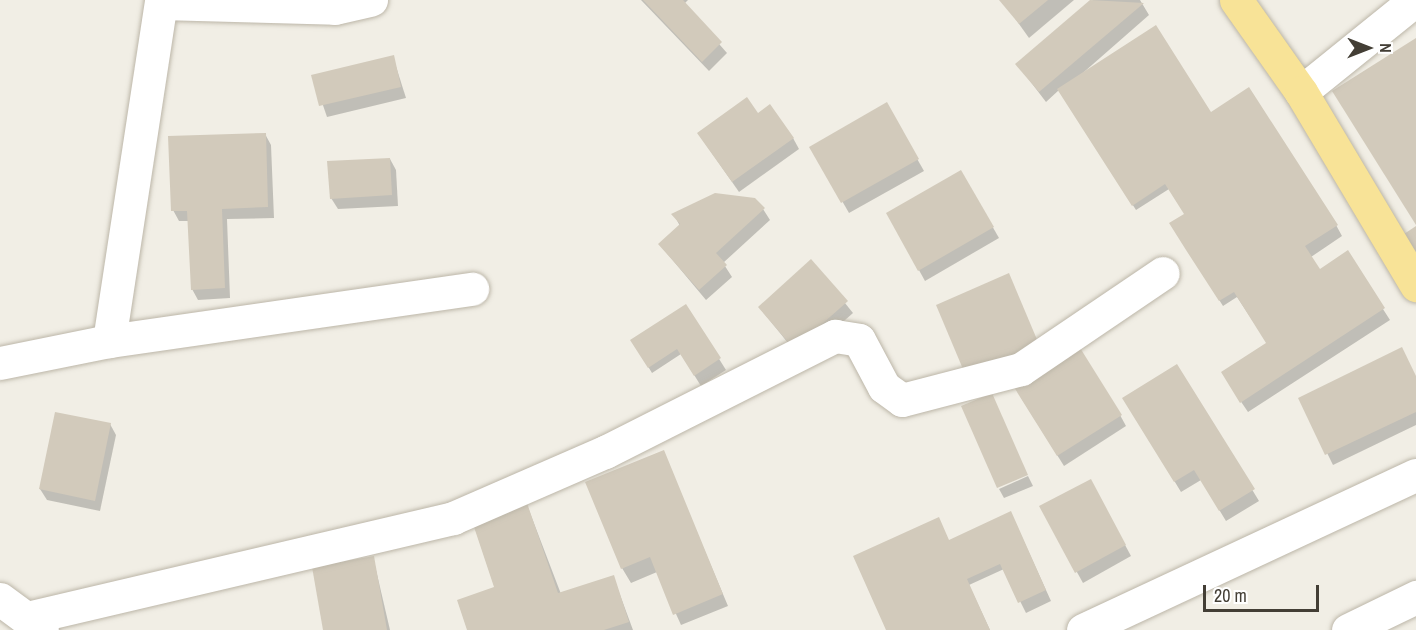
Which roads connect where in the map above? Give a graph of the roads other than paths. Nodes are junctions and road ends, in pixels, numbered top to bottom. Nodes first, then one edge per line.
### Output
1 (371, 0) edge
2 (1236, 0) edge
3 (1415, 0) edge
4 (161, 2) edge
5 (1301, 92) junction
6 (1163, 273) dead end
7 (1416, 285) edge
8 (472, 289) dead end
9 (110, 341) junction
10 (0, 363) edge
11 (1416, 475) edge
12 (1416, 597) edge
13 (0, 599) edge
14 (34, 624) edge
15 (1083, 630) edge
16 (1348, 630) edge

1 - 4 street
2 - 5 main road
3 - 5 street
4 - 9 street
5 - 7 main road
6 - 14 street
8 - 9 street
9 - 10 street
11 - 15 street
12 - 16 street
13 - 14 street

